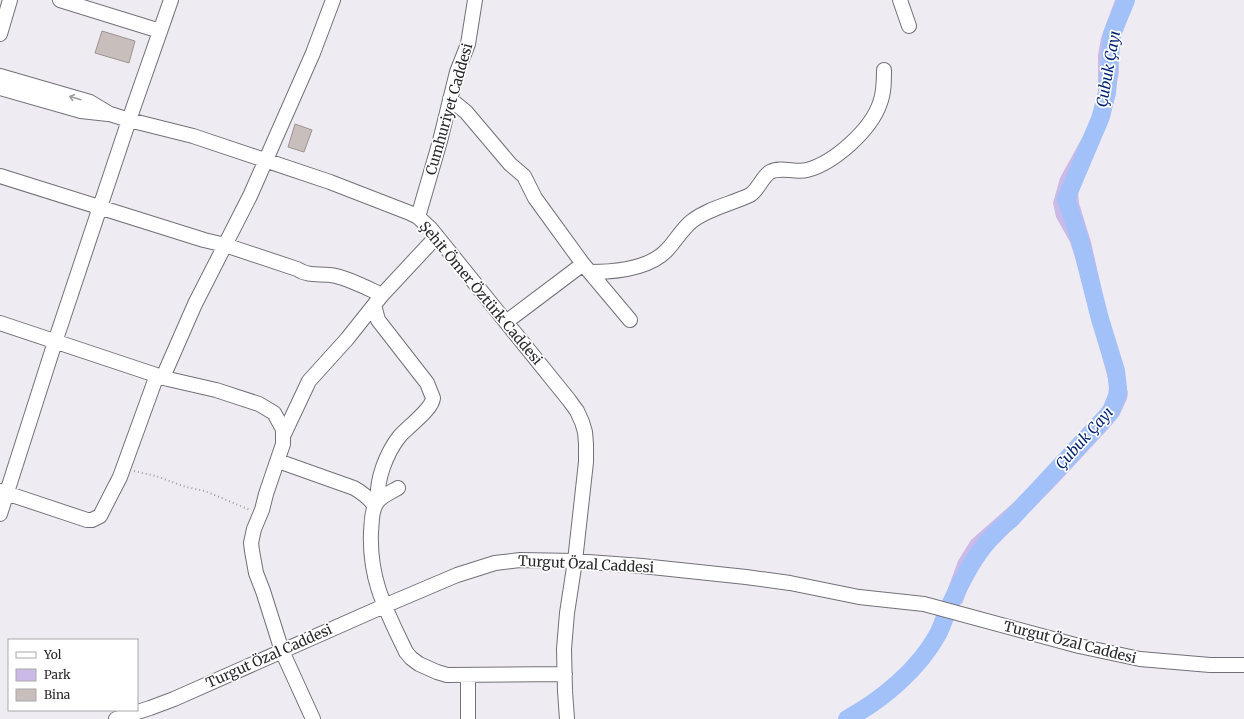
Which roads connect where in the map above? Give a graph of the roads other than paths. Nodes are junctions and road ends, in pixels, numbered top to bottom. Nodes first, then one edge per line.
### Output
1 (10, 0) edge
2 (61, 0) edge
3 (171, 0) edge
4 (334, 0) edge
5 (475, 0) edge
6 (900, 0) edge
7 (909, 26) dead end
8 (160, 31) junction
9 (0, 34) edge
10 (884, 70) dead end
11 (0, 76) edge
12 (0, 88) edge
13 (450, 99) junction
14 (110, 114) junction
15 (129, 120) junction
16 (265, 161) junction
17 (0, 176) edge
18 (100, 207) junction
19 (418, 217) junction
20 (437, 236) junction
21 (225, 245) junction
22 (587, 268) junction
23 (378, 300) junction
24 (630, 320) dead end
25 (506, 322) junction
26 (0, 323) edge
27 (55, 342) junction
28 (160, 376) junction
29 (284, 434) junction
30 (278, 462) junction
31 (398, 488) dead end
32 (4, 492) edge
33 (376, 504) junction
34 (0, 514) edge
35 (575, 561) junction
36 (384, 606) junction
37 (282, 651) junction
38 (1244, 665) edge
39 (565, 674) junction
40 (468, 675) junction
41 (152, 714) edge
42 (116, 719) edge
43 (313, 719) edge
44 (468, 719) edge
45 (567, 719) edge

1 - 9 street
2 - 8 street
3 - 8 street
4 - 16 street
5 - 13 street, Cumhuriyet Caddesi
6 - 7 street
8 - 15 street
10 - 22 street
14 -> 11 street, Şehit Ömer Öztürk Caddesi
12 - 14 street, Şehit Ömer Öztürk Caddesi
13 - 19 street, Cumhuriyet Caddesi
13 - 22 street
14 - 15 street, Şehit Ömer Öztürk Caddesi
15 - 16 street, Şehit Ömer Öztürk Caddesi
15 - 18 street
16 - 19 street, Şehit Ömer Öztürk Caddesi
16 - 21 street
17 - 18 street
18 - 21 street
18 - 27 street
19 - 20 street, Şehit Ömer Öztürk Caddesi
20 - 23 street
20 - 25 street, Şehit Ömer Öztürk Caddesi
21 - 23 street
21 - 28 street
22 - 24 street
22 - 25 street
23 - 29 street
23 - 33 street
25 - 35 street, Şehit Ömer Öztürk Caddesi
26 - 27 street
27 - 28 street
27 - 32 street
28 - 29 street
28 - 32 street
29 - 30 street
30 - 33 street
30 - 37 street
31 - 33 street
32 - 34 street
33 - 36 street
35 - 36 street, Turgut Özal Caddesi
35 - 38 street, Turgut Özal Caddesi
35 - 39 street, Şehit Ömer Öztürk Caddesi
36 - 37 street, Turgut Özal Caddesi
36 - 40 street
37 - 41 street, Turgut Özal Caddesi
37 - 43 street
39 - 40 street
39 - 45 street, Şehit Ömer Öztürk Caddesi
40 - 44 street
41 - 42 street, Turgut Özal Caddesi

